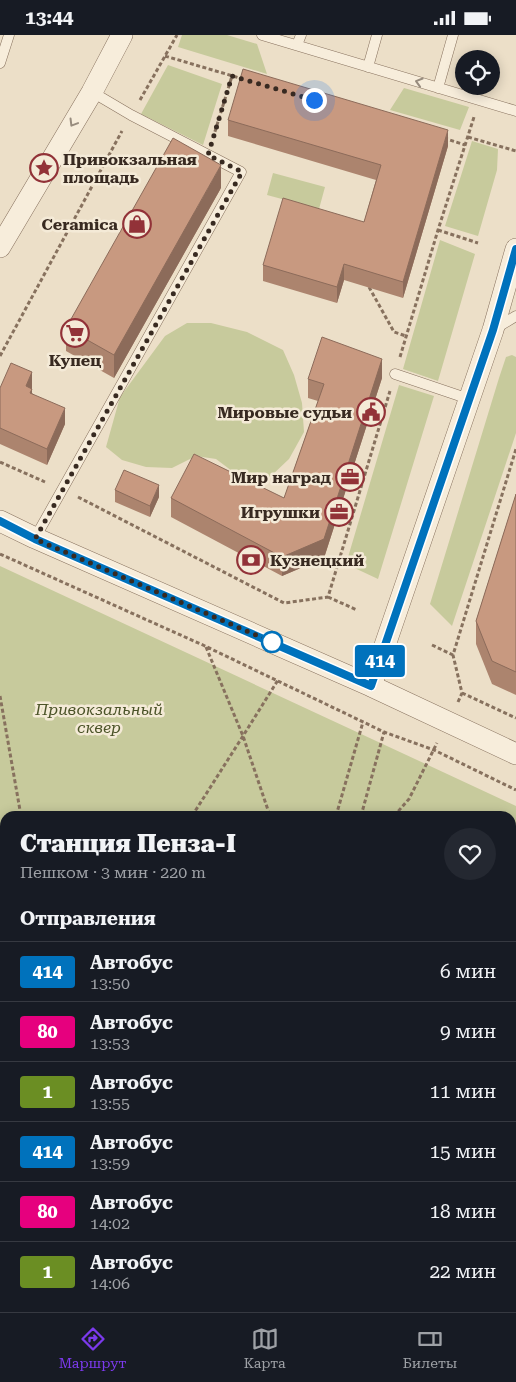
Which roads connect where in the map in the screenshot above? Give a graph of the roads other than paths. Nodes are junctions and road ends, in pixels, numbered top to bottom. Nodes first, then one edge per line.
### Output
1 (8, 35) edge
2 (122, 35) edge
3 (262, 35) edge
4 (301, 35) edge
5 (377, 35) edge
6 (453, 35) edge
7 (297, 45) junction
8 (0, 63) edge
9 (368, 67) junction
10 (438, 88) junction
11 (92, 92) junction
12 (516, 111) edge
13 (4, 239) edge
14 (516, 249) edge
15 (516, 316) edge
16 (493, 330) junction
17 (395, 374) road end
18 (469, 399) junction
19 (0, 521) edge
20 (35, 539) junction
21 (371, 686) junction
22 (516, 754) edge

1 - 8 lane
2 - 11 street
3 - 7 lane
4 - 7 lane
5 - 9 lane
6 - 10 lane
7 - 9 lane
10 -> 9 lane
10 - 12 lane
11 -> 13 street
11 - 20 lane
14 - 16 street
15 - 16 lane
16 - 18 street
17 - 18 lane
18 - 21 street
19 - 20 street
20 - 21 street
21 - 22 street

